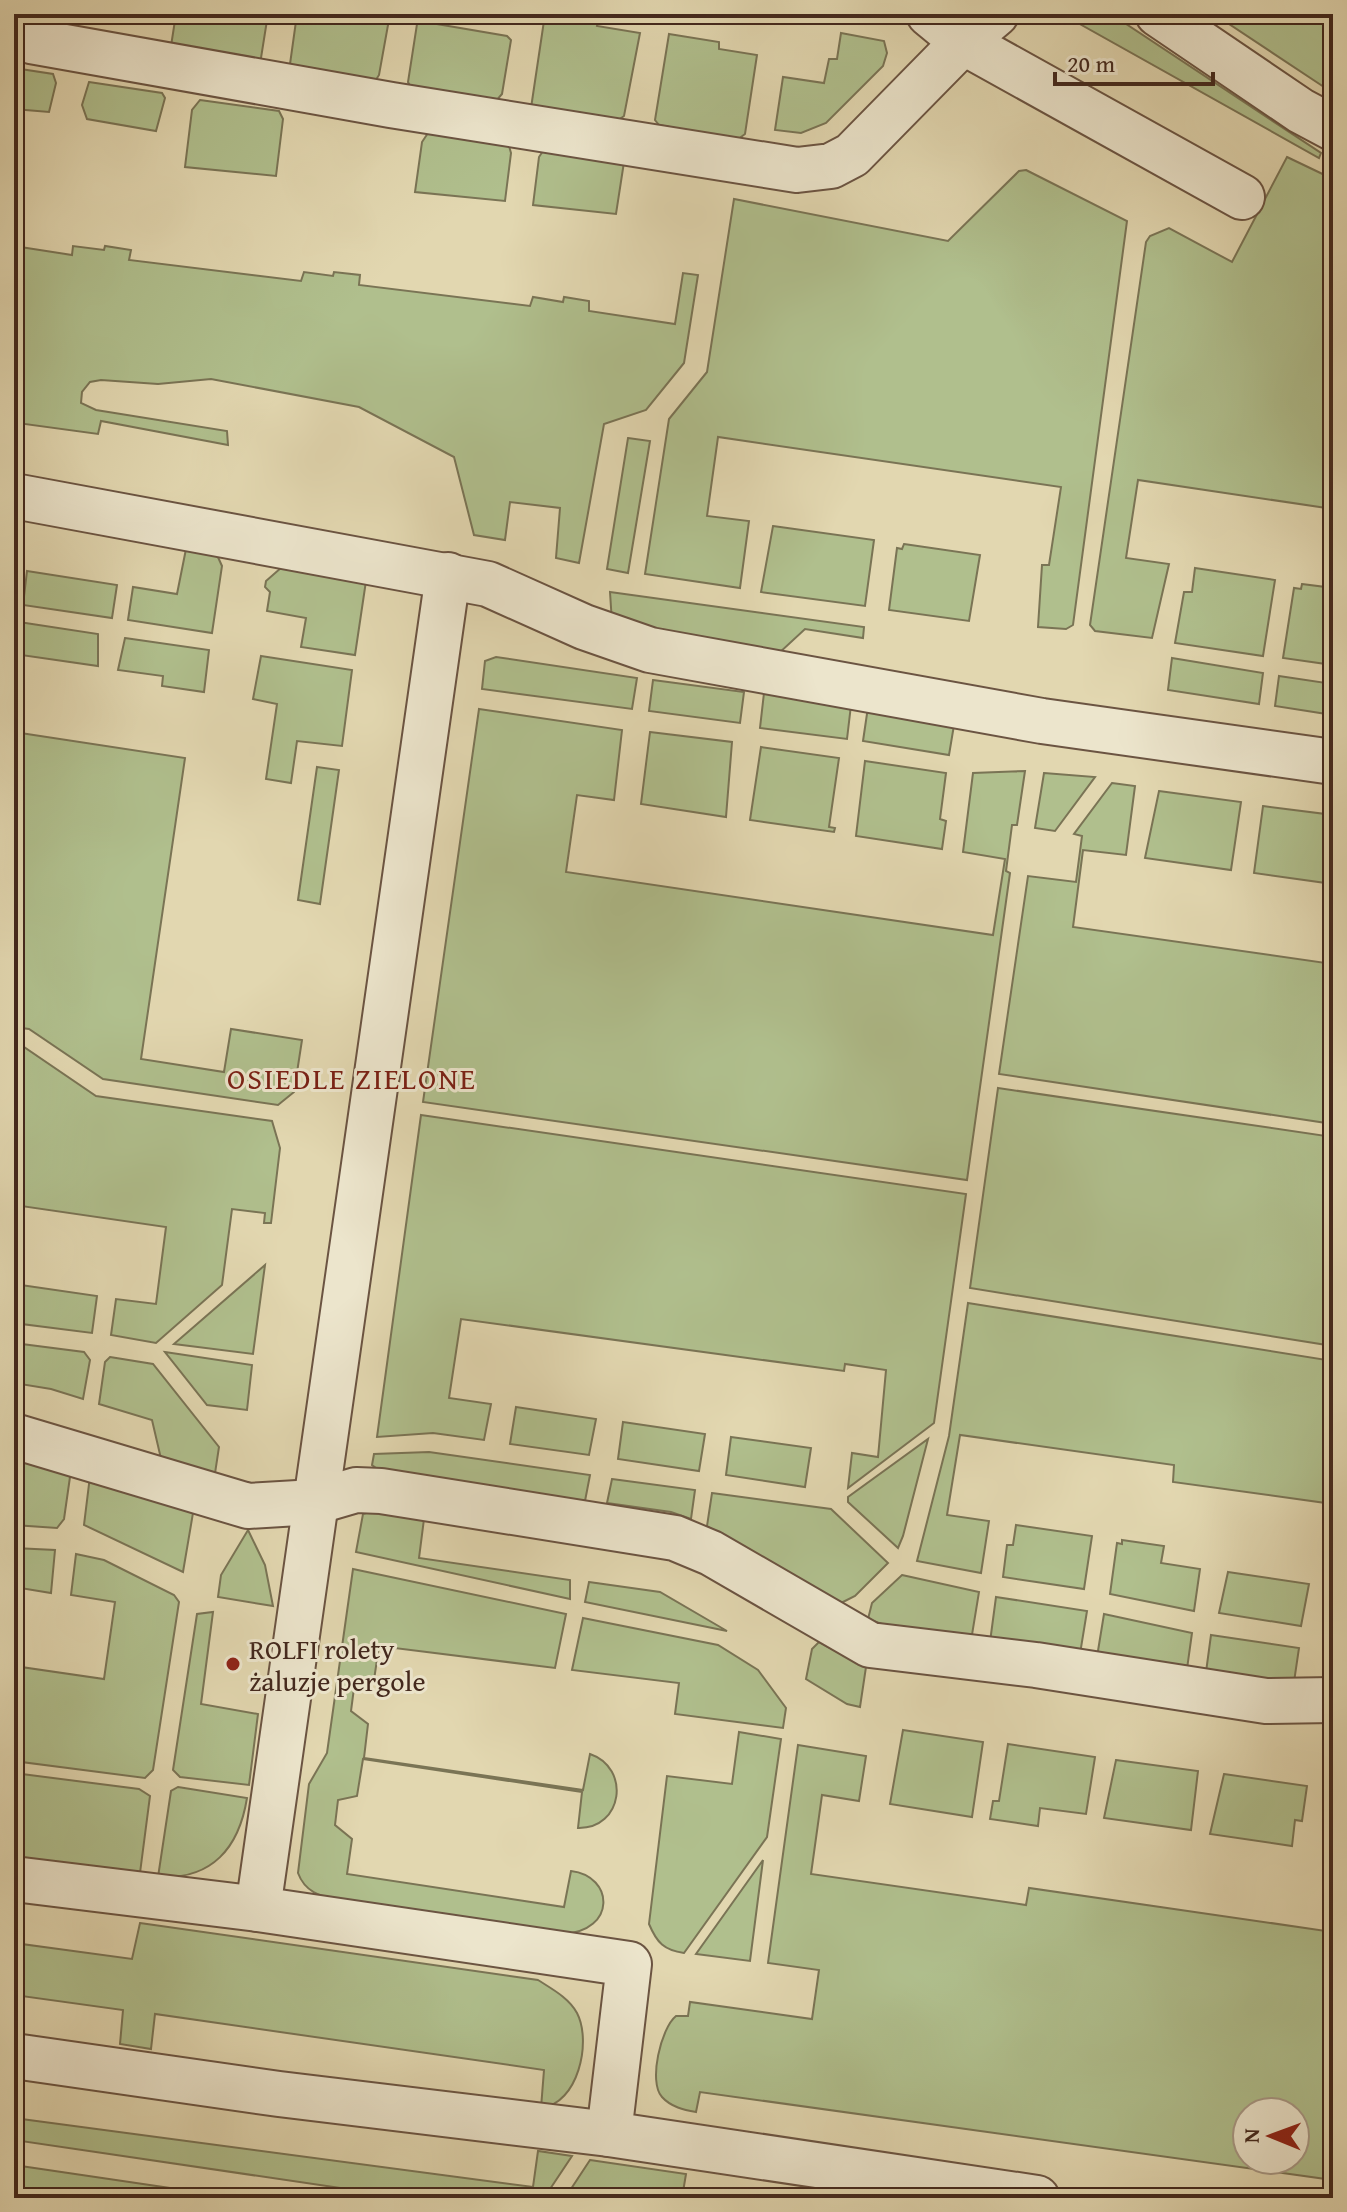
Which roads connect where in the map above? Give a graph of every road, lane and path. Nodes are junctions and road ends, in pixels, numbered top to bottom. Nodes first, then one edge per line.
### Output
1 (35, 14) edge
2 (929, 14) edge
3 (996, 14) edge
4 (1158, 14) edge
5 (963, 42) junction
6 (1333, 128) edge
7 (1242, 197) dead end
8 (14, 496) edge
9 (448, 575) junction
10 (1333, 762) edge
11 (14, 1436) edge
12 (315, 1502) junction
13 (1333, 1700) edge
14 (14, 1879) edge
15 (258, 1909) junction
16 (14, 2056) edge
17 (609, 2134) junction
18 (1037, 2198) edge

1 - 5 street
2 - 5 street
3 - 5 street
4 - 6 street
5 - 7 street
8 - 9 street
9 - 10 street
9 - 12 street
11 - 12 street
12 - 13 street
12 - 15 street
14 - 15 street
15 - 17 street
16 - 17 street
17 - 18 street

